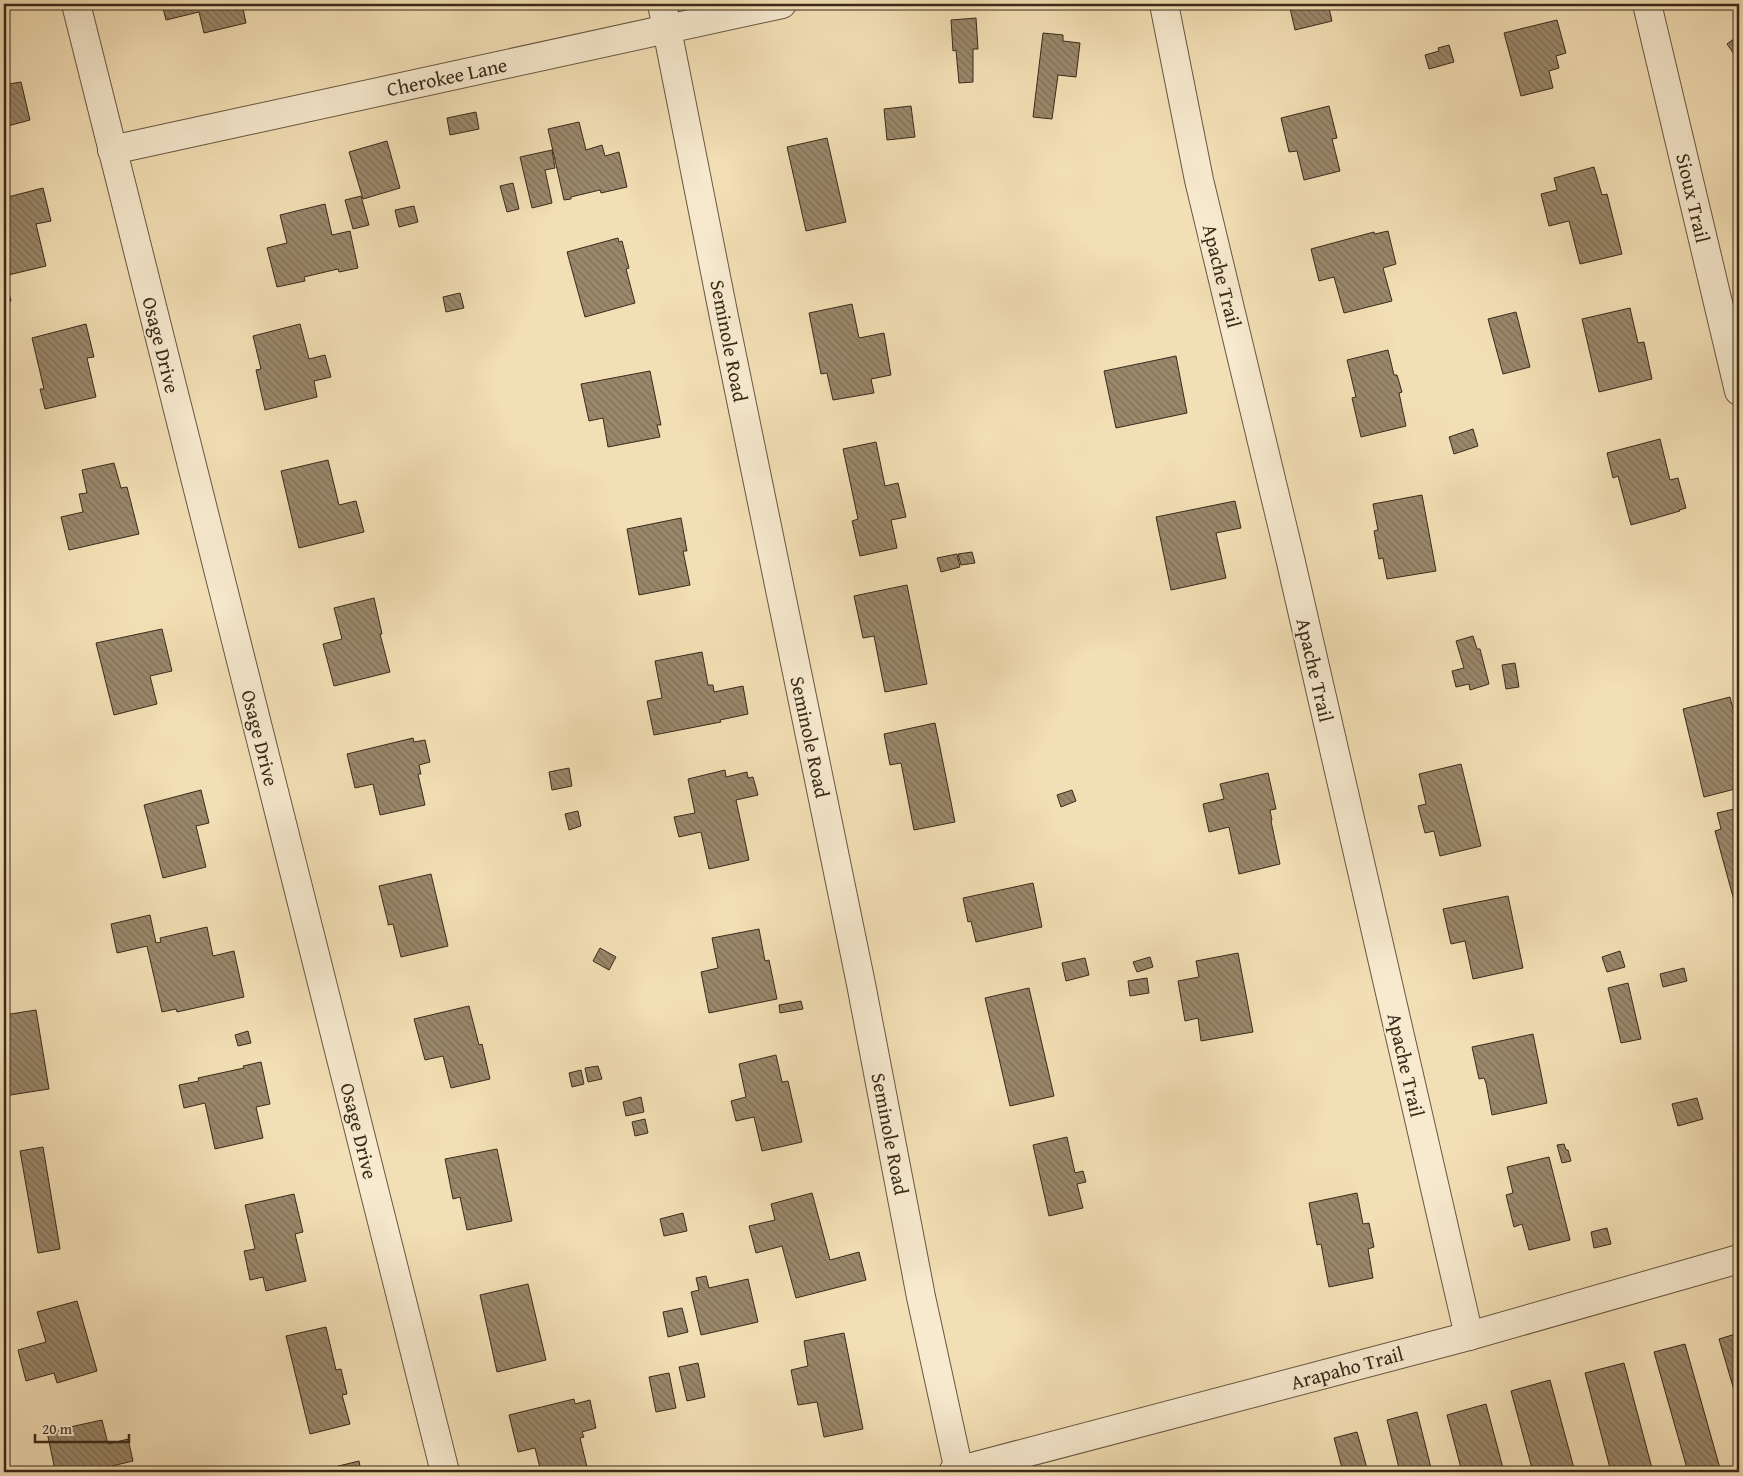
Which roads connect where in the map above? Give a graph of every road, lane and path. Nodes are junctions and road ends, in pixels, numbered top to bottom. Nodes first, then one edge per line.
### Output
1 (76, 4) edge
2 (782, 4) edge
3 (1164, 4) edge
4 (1647, 4) edge
5 (665, 16) edge
6 (112, 150) junction
7 (1739, 392) edge
8 (1739, 1259) edge
9 (1469, 1336) junction
10 (956, 1471) edge
11 (445, 1472) edge

1 - 6 street, Osage Drive
2 - 5 street, Cherokee Lane
3 - 9 street, Apache Trail
4 - 7 street, Sioux Trail
5 - 6 street, Cherokee Lane
5 - 10 street, Seminole Road
6 - 11 street, Osage Drive
8 - 9 street, Arapaho Trail
9 - 10 street, Arapaho Trail

